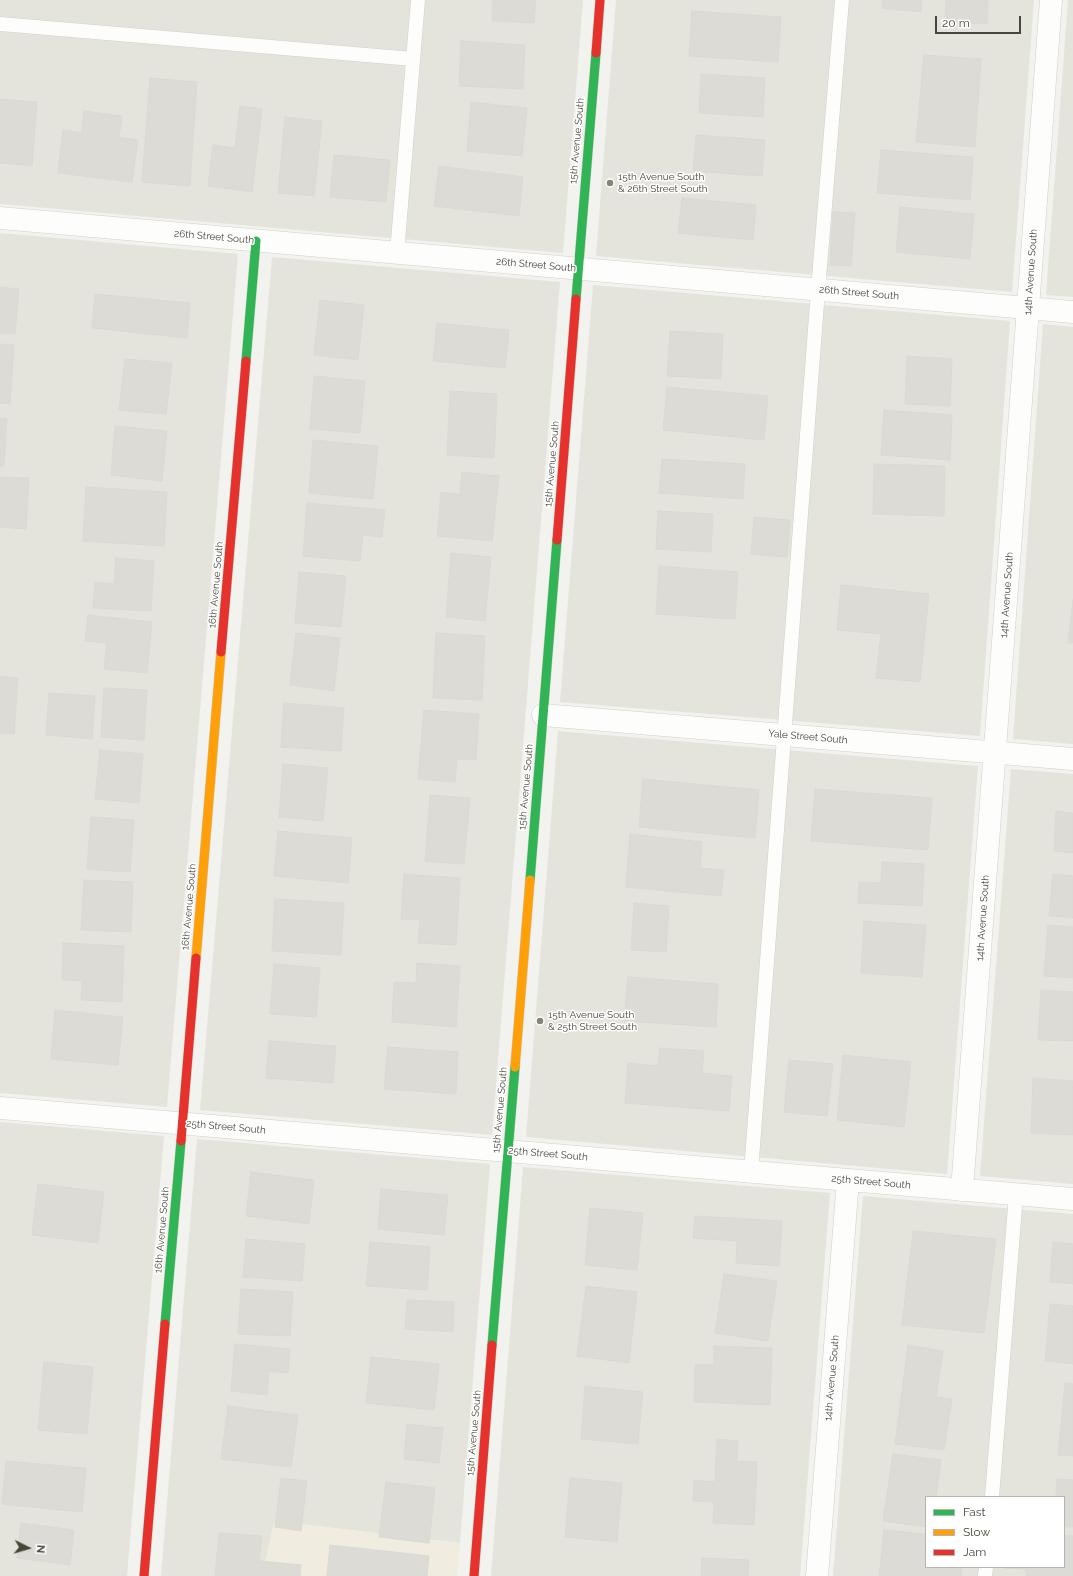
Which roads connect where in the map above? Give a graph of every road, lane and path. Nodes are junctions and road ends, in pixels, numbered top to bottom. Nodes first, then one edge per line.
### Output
1 (418, 0) edge
2 (600, 0) edge
3 (842, 0) edge
4 (1051, 0) edge
5 (0, 24) edge
6 (413, 60) junction
7 (0, 218) edge
8 (256, 241) junction
9 (397, 253) junction
10 (578, 269) junction
11 (818, 290) junction
12 (1028, 308) junction
13 (1073, 312) edge
14 (542, 715) junction
15 (785, 735) junction
16 (995, 752) junction
17 (1073, 759) edge
18 (0, 1108) edge
19 (182, 1123) junction
20 (508, 1151) junction
21 (751, 1172) junction
22 (848, 1180) junction
23 (962, 1190) junction
24 (1016, 1194) junction
25 (1073, 1199) edge
26 (992, 1496) edge
27 (144, 1576) edge
28 (474, 1576) edge
29 (816, 1576) edge

1 - 6 lane
2 - 10 street, 15th Avenue South
3 - 11 lane
4 - 12 street, 14th Avenue South
5 - 6 lane
6 - 9 lane
7 - 8 street, 26th Street South
8 - 9 street, 26th Street South
8 - 19 street, 16th Avenue South
9 - 10 street, 26th Street South
10 - 11 street, 26th Street South
10 - 14 street, 15th Avenue South
11 - 12 street, 26th Street South
11 - 15 lane
12 - 13 street, 26th Street South
12 - 16 street, 14th Avenue South
14 - 15 street, Yale Street South
14 - 20 street, 15th Avenue South
15 - 16 street, Yale Street South
15 - 21 lane
16 - 17 street, Yale Street South
16 - 23 street, 14th Avenue South
18 - 19 street, 25th Street South
19 - 20 street, 25th Street South
19 - 27 street, 16th Avenue South
20 - 21 street, 25th Street South
20 - 28 street, 15th Avenue South
21 - 22 street, 25th Street South
22 - 23 street, 25th Street South
22 - 29 street, 14th Avenue South
23 - 24 street, 25th Street South
24 - 25 street, 25th Street South
24 - 26 lane

